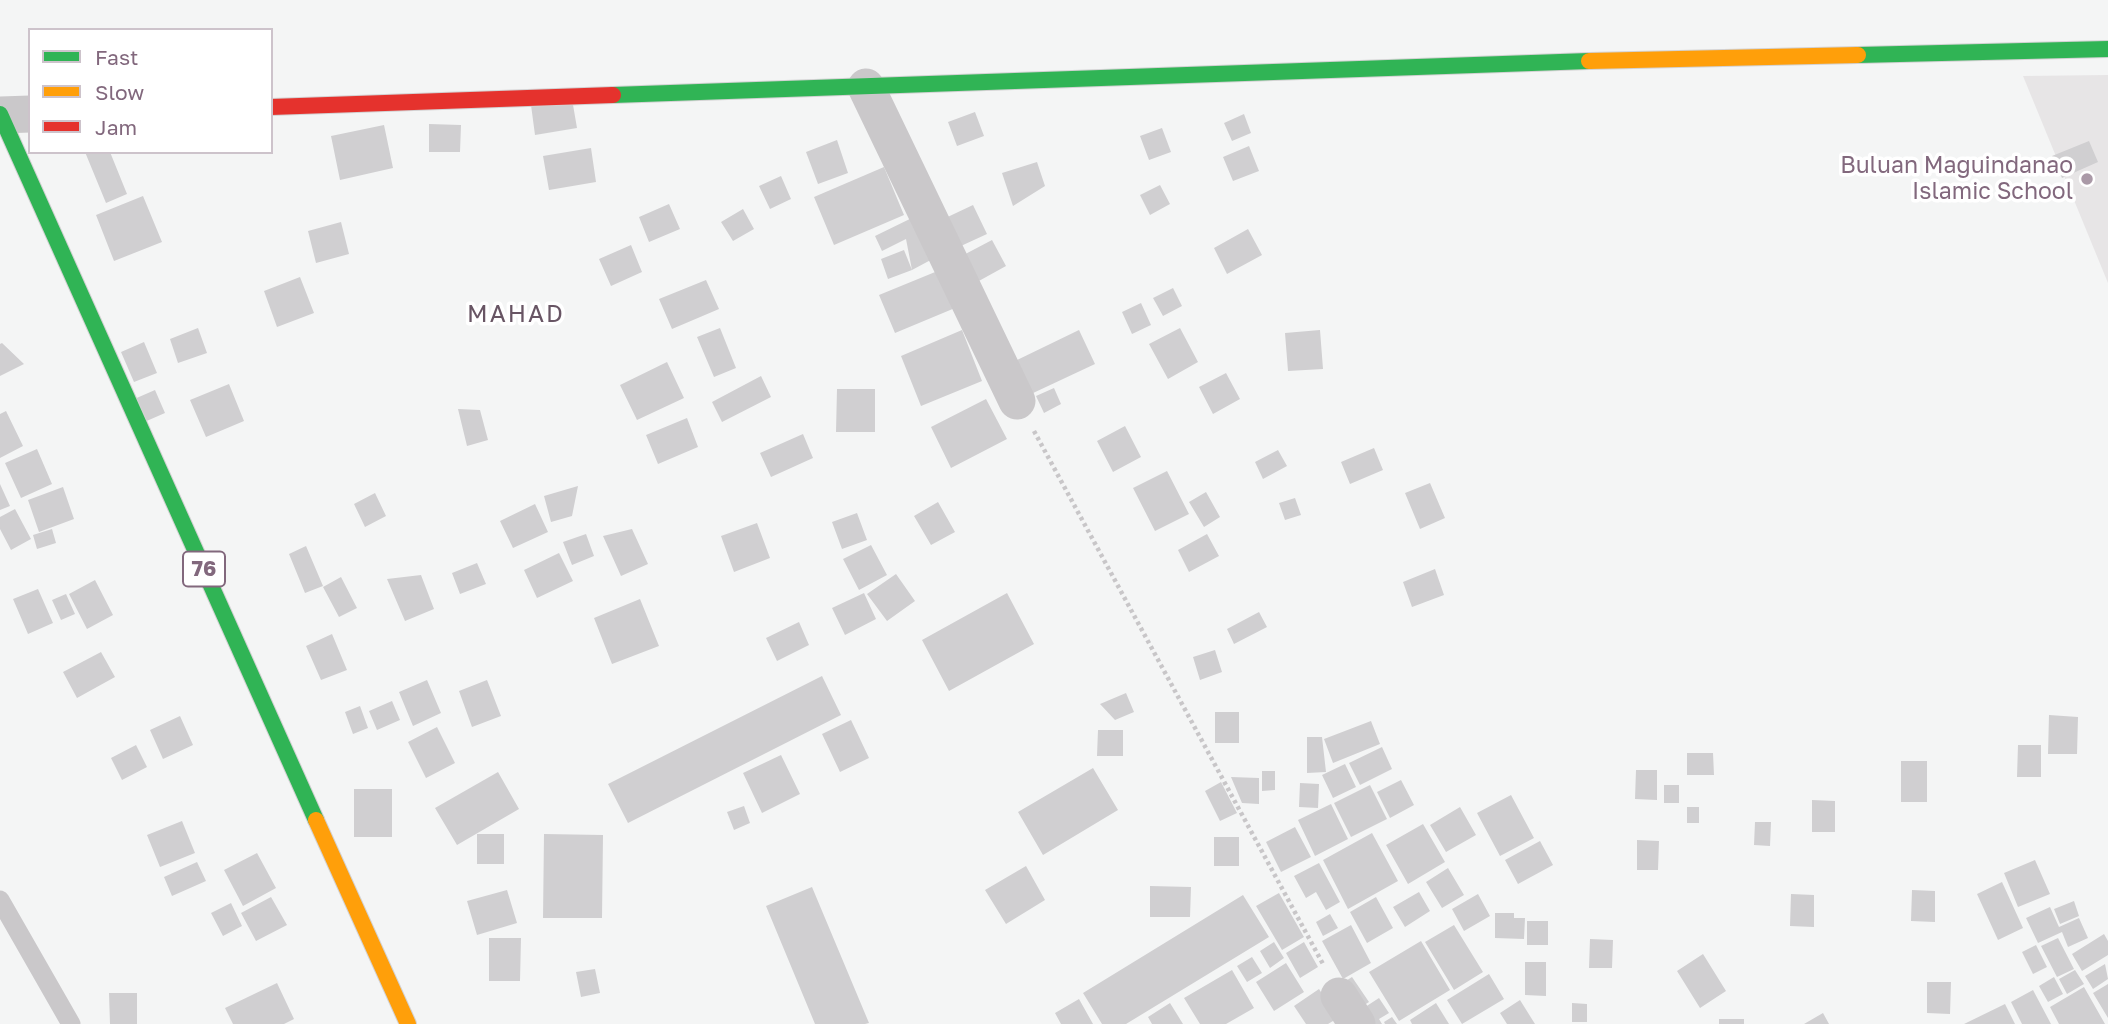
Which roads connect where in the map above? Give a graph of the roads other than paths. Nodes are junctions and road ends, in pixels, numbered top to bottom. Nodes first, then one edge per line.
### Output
1 (2108, 49) edge
2 (866, 88) junction
3 (273, 107) edge
4 (0, 114) edge
5 (28, 114) edge
6 (1017, 401) road end
7 (0, 900) edge
8 (71, 1024) edge
9 (408, 1024) edge

1 - 2 main road
2 - 3 main road
2 - 6 street
4 - 5 street
4 - 9 main road, 76
7 - 8 lane

